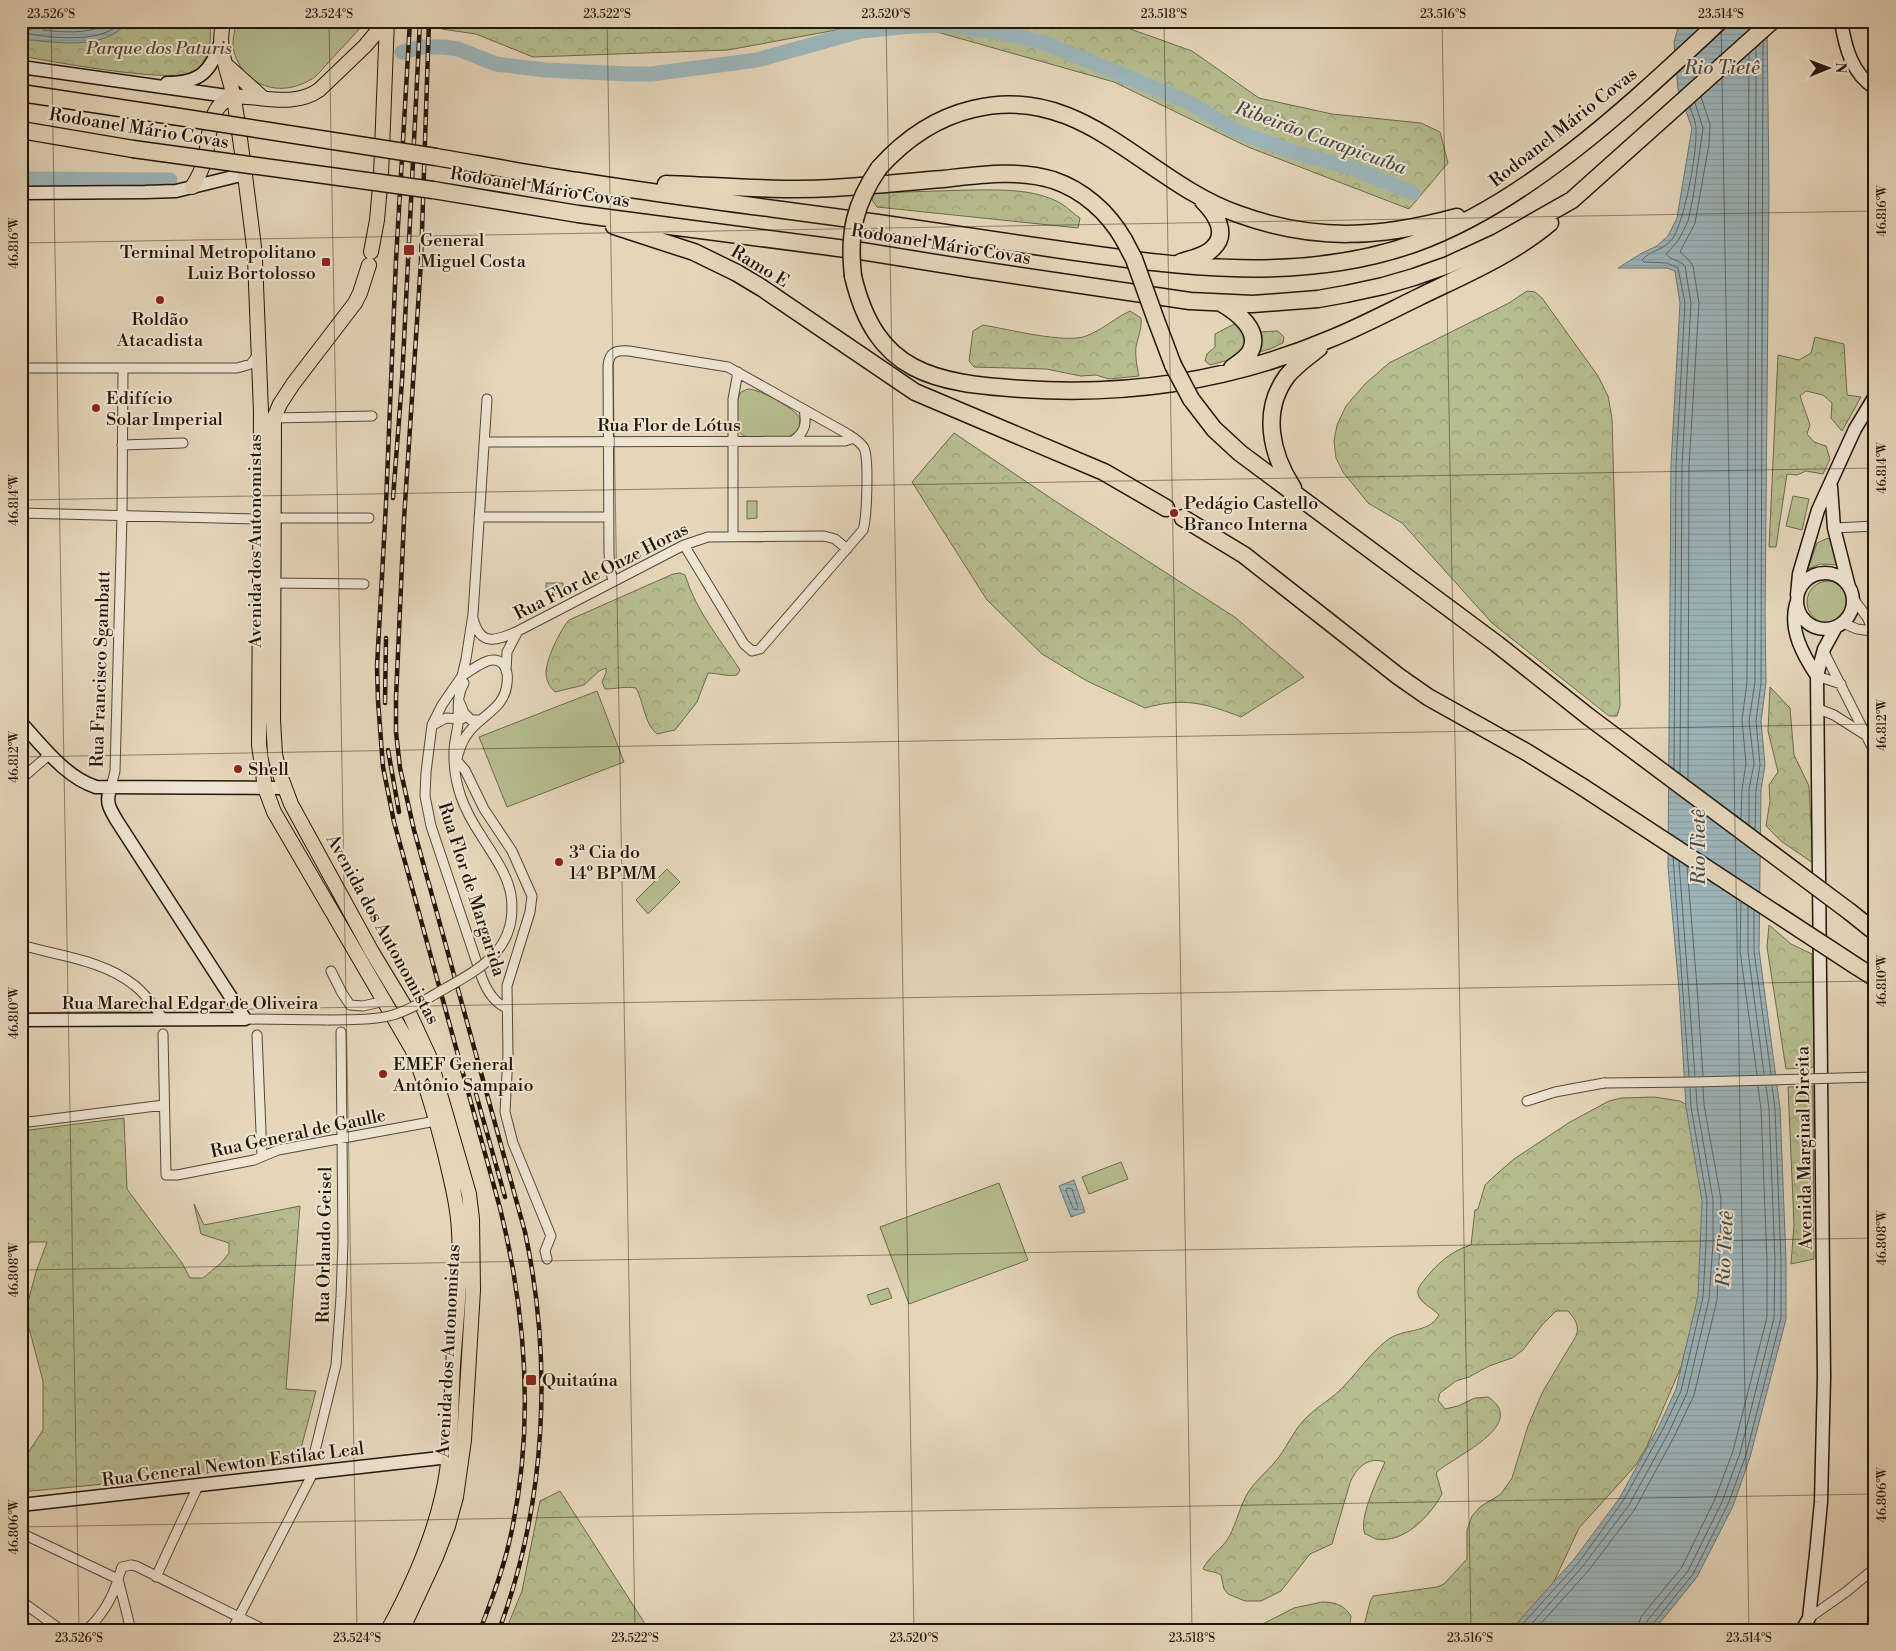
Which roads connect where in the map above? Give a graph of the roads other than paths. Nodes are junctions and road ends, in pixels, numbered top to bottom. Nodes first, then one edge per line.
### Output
1 (386, 21) edge
2 (1720, 21) edge
3 (1772, 21) edge
4 (1841, 21) edge
5 (221, 28) edge
6 (224, 63) junction
7 (21, 67) edge
8 (132, 83) junction
9 (1875, 88) edge
10 (21, 94) edge
11 (234, 97) junction
12 (263, 98) junction
13 (21, 130) edge
14 (245, 174) junction
15 (578, 181) junction
16 (192, 187) junction
17 (21, 193) edge
18 (1196, 194) junction
19 (1492, 208) junction
20 (578, 214) junction
21 (1541, 223) junction
22 (1177, 264) junction
23 (1221, 303) junction
24 (1331, 339) junction
25 (260, 353) junction
26 (21, 368) edge
27 (123, 368) junction
28 (738, 372) junction
29 (1226, 373) junction
30 (1875, 396) edge
31 (487, 399) dead end
32 (804, 410) junction
33 (372, 416) dead end
34 (274, 418) junction
35 (854, 438) junction
36 (733, 441) junction
37 (793, 441) junction
38 (484, 442) junction
39 (608, 442) junction
40 (183, 443) dead end
41 (122, 445) junction
42 (1831, 484) junction
43 (1298, 494) junction
44 (1166, 508) dead end
45 (21, 513) edge
46 (122, 516) junction
47 (479, 517) junction
48 (608, 517) junction
49 (369, 518) dead end
50 (1183, 518) dead end
51 (266, 519) junction
52 (1875, 526) edge
53 (1834, 528) junction
54 (1812, 535) junction
55 (733, 536) junction
56 (684, 545) junction
57 (847, 549) junction
58 (613, 581) junction
59 (273, 583) junction
60 (364, 584) dead end
61 (1851, 592) junction
62 (1797, 599) junction
63 (472, 614) junction
64 (1839, 625) junction
65 (518, 631) junction
66 (1874, 633) edge
67 (1824, 652) junction
68 (474, 669) junction
69 (506, 671) junction
70 (462, 676) junction
71 (1817, 676) junction
72 (1841, 684) junction
73 (461, 690) junction
74 (1816, 708) junction
75 (458, 718) junction
76 (471, 720) junction
77 (481, 720) junction
78 (21, 723) edge
79 (432, 725) junction
80 (1868, 736) junction
81 (1875, 753) edge
82 (50, 754) junction
83 (456, 764) junction
84 (21, 779) edge
85 (111, 787) junction
86 (265, 788) junction
87 (284, 788) junction
88 (1854, 915) junction
89 (1875, 927) edge
90 (1875, 932) edge
91 (21, 944) edge
92 (330, 971) dead end
93 (1875, 978) edge
94 (385, 1001) junction
95 (507, 1008) junction
96 (245, 1019) junction
97 (21, 1020) edge
98 (164, 1020) junction
99 (341, 1032) dead end
100 (162, 1034) dead end
101 (257, 1035) dead end
102 (1875, 1077) edge
103 (1527, 1101) dead end
104 (164, 1105) junction
105 (436, 1121) junction
106 (21, 1123) edge
107 (342, 1138) junction
108 (262, 1156) junction
109 (547, 1259) dead end
110 (314, 1455) dead end
111 (449, 1457) junction
112 (314, 1471) junction
113 (198, 1486) junction
114 (21, 1505) edge
115 (21, 1534) edge
116 (1875, 1568) edge
117 (156, 1577) junction
118 (118, 1579) junction
119 (21, 1601) edge
120 (239, 1616) junction
121 (1808, 1618) junction
122 (61, 1630) edge
123 (86, 1630) edge
124 (131, 1630) edge
125 (232, 1630) edge
126 (265, 1630) edge
127 (388, 1630) edge
128 (402, 1630) edge
129 (1802, 1630) edge

1 - 12 main road
1 - 34 main road, Avenida dos Autonomistas
2 - 19 highway, Rodoanel Mário Covas
3 - 21 highway, Rodoanel Mário Covas
4 - 9 main road
5 - 6 main road, Avenida dos Autonomistas
5 - 8 main road
6 - 11 main road, Avenida dos Autonomistas
6 - 12 main road
7 - 8 main road
8 - 11 main road
10 - 15 highway, Rodoanel Mário Covas, bridge
11 - 12 main road
11 - 14 main road, Avenida dos Autonomistas
11 - 16 main road
13 - 20 highway, Rodoanel Mário Covas, bridge
14 - 16 main road
14 - 25 main road, Avenida dos Autonomistas
15 - 22 highway, Rodoanel Mário Covas
15 - 43 highway, bridge
16 - 17 main road
18 - 19 highway
18 - 22 highway
18 - 29 highway, bridge
19 - 22 highway, Rodoanel Mário Covas
20 - 23 highway, Rodoanel Mário Covas
20 - 44 highway, Ramo E
21 - 23 highway, Rodoanel Mário Covas
21 - 24 highway
23 - 29 highway
24 - 29 highway
24 - 43 highway
25 - 27 street
25 - 51 main road, Avenida dos Autonomistas
26 - 27 street
27 - 41 street, Rua Francisco Sgambatt
28 - 32 street
28 - 36 street
28 - 39 street
30 - 42 main road
31 - 38 street, Rua Flor de Margarida
32 - 35 street
32 - 37 street
33 - 34 street
34 - 51 main road, Avenida dos Autonomistas
35 - 37 street, Rua Flor de Lótus
35 - 57 street
36 - 37 street, Rua Flor de Lótus
36 - 39 street, Rua Flor de Lótus
36 - 55 street
38 - 39 street, Rua Flor de Lótus
38 - 47 street, Rua Flor de Margarida
39 - 48 street
40 - 41 street
41 - 46 street, Rua Francisco Sgambatt
42 - 53 main road
42 - 54 main road
43 - 88 highway, bridge
45 - 46 street
46 - 51 street
46 - 85 street, Rua Francisco Sgambatt
47 - 48 street
47 - 63 street, Rua Flor de Margarida
48 - 58 street
49 - 51 street
50 - 93 highway, bridge
51 - 59 main road, Avenida dos Autonomistas
51 - 86 main road, Avenida dos Autonomistas
52 - 53 street
53 - 54 main road
53 - 61 main road
54 - 62 main road
55 - 56 street, Rua Flor de Onze Horas
55 - 57 street, Rua Flor de Onze Horas
56 - 57 street
56 - 58 street, Rua Flor de Onze Horas
58 - 65 street, Rua Flor de Onze Horas
59 - 60 street
59 - 87 main road, Avenida dos Autonomistas
61 - 62 main road
61 - 64 main road
61 - 66 street
62 - 64 main road
62 - 71 main road
63 - 65 street, Rua Flor de Onze Horas
63 - 70 street, Rua Flor de Margarida
64 - 66 street
64 - 67 main road, Avenida Marginal Direita
65 - 69 street
67 - 71 main road, Avenida Marginal Direita
67 - 72 street
68 - 69 street
68 - 70 street
68 - 73 street
69 - 77 street
70 - 73 street
70 - 79 street, Rua Flor de Margarida
71 - 72 street
71 - 74 main road, Avenida Marginal Direita
72 - 80 street
73 - 75 street, Rua Marechal Edgar de Oliveira
73 - 76 street
74 - 80 street
74 - 121 main road, Avenida Marginal Direita
75 - 76 street
75 - 79 street
75 - 83 street, Rua Marechal Edgar de Oliveira
76 - 77 street
77 - 83 street
78 - 82 main road
79 - 95 street, Rua Flor de Margarida
80 - 81 street
82 - 84 street
82 - 85 main road
83 - 95 street
83 - 96 street, Rua Marechal Edgar de Oliveira, bridge
85 - 86 main road
85 - 96 main road, Rua Francisco Sgambatt
86 - 87 main road
86 - 94 main road, Avenida dos Autonomistas
87 - 128 main road, Avenida dos Autonomistas
88 - 89 highway
88 - 90 highway
91 - 98 street
92 - 94 street
94 - 105 main road, Avenida dos Autonomistas
95 - 109 street
96 - 98 main road, Rua Marechal Edgar de Oliveira
97 - 98 main road, Rua Marechal Edgar de Oliveira
99 - 107 street, Rua Orlando Geisel
100 - 104 street
101 - 108 street
102 - 103 street, bridge
104 - 106 street
104 - 108 street, Rua General de Gaulle
105 - 107 street, Rua General de Gaulle
105 - 111 main road, Avenida dos Autonomistas
107 - 108 street, Rua General de Gaulle
107 - 110 street, Rua Orlando Geisel
111 - 112 main road, Rua General Newton Estilac Leal
111 - 127 main road, Avenida dos Autonomistas
112 - 113 main road, Rua General Newton Estilac Leal
112 - 120 street
113 - 114 main road, Rua General Newton Estilac Leal
113 - 117 street
115 - 118 street
116 - 121 street
117 - 118 street
117 - 120 street
118 - 123 street
118 - 124 street
119 - 122 street
120 - 125 street
120 - 126 street
121 - 129 main road

